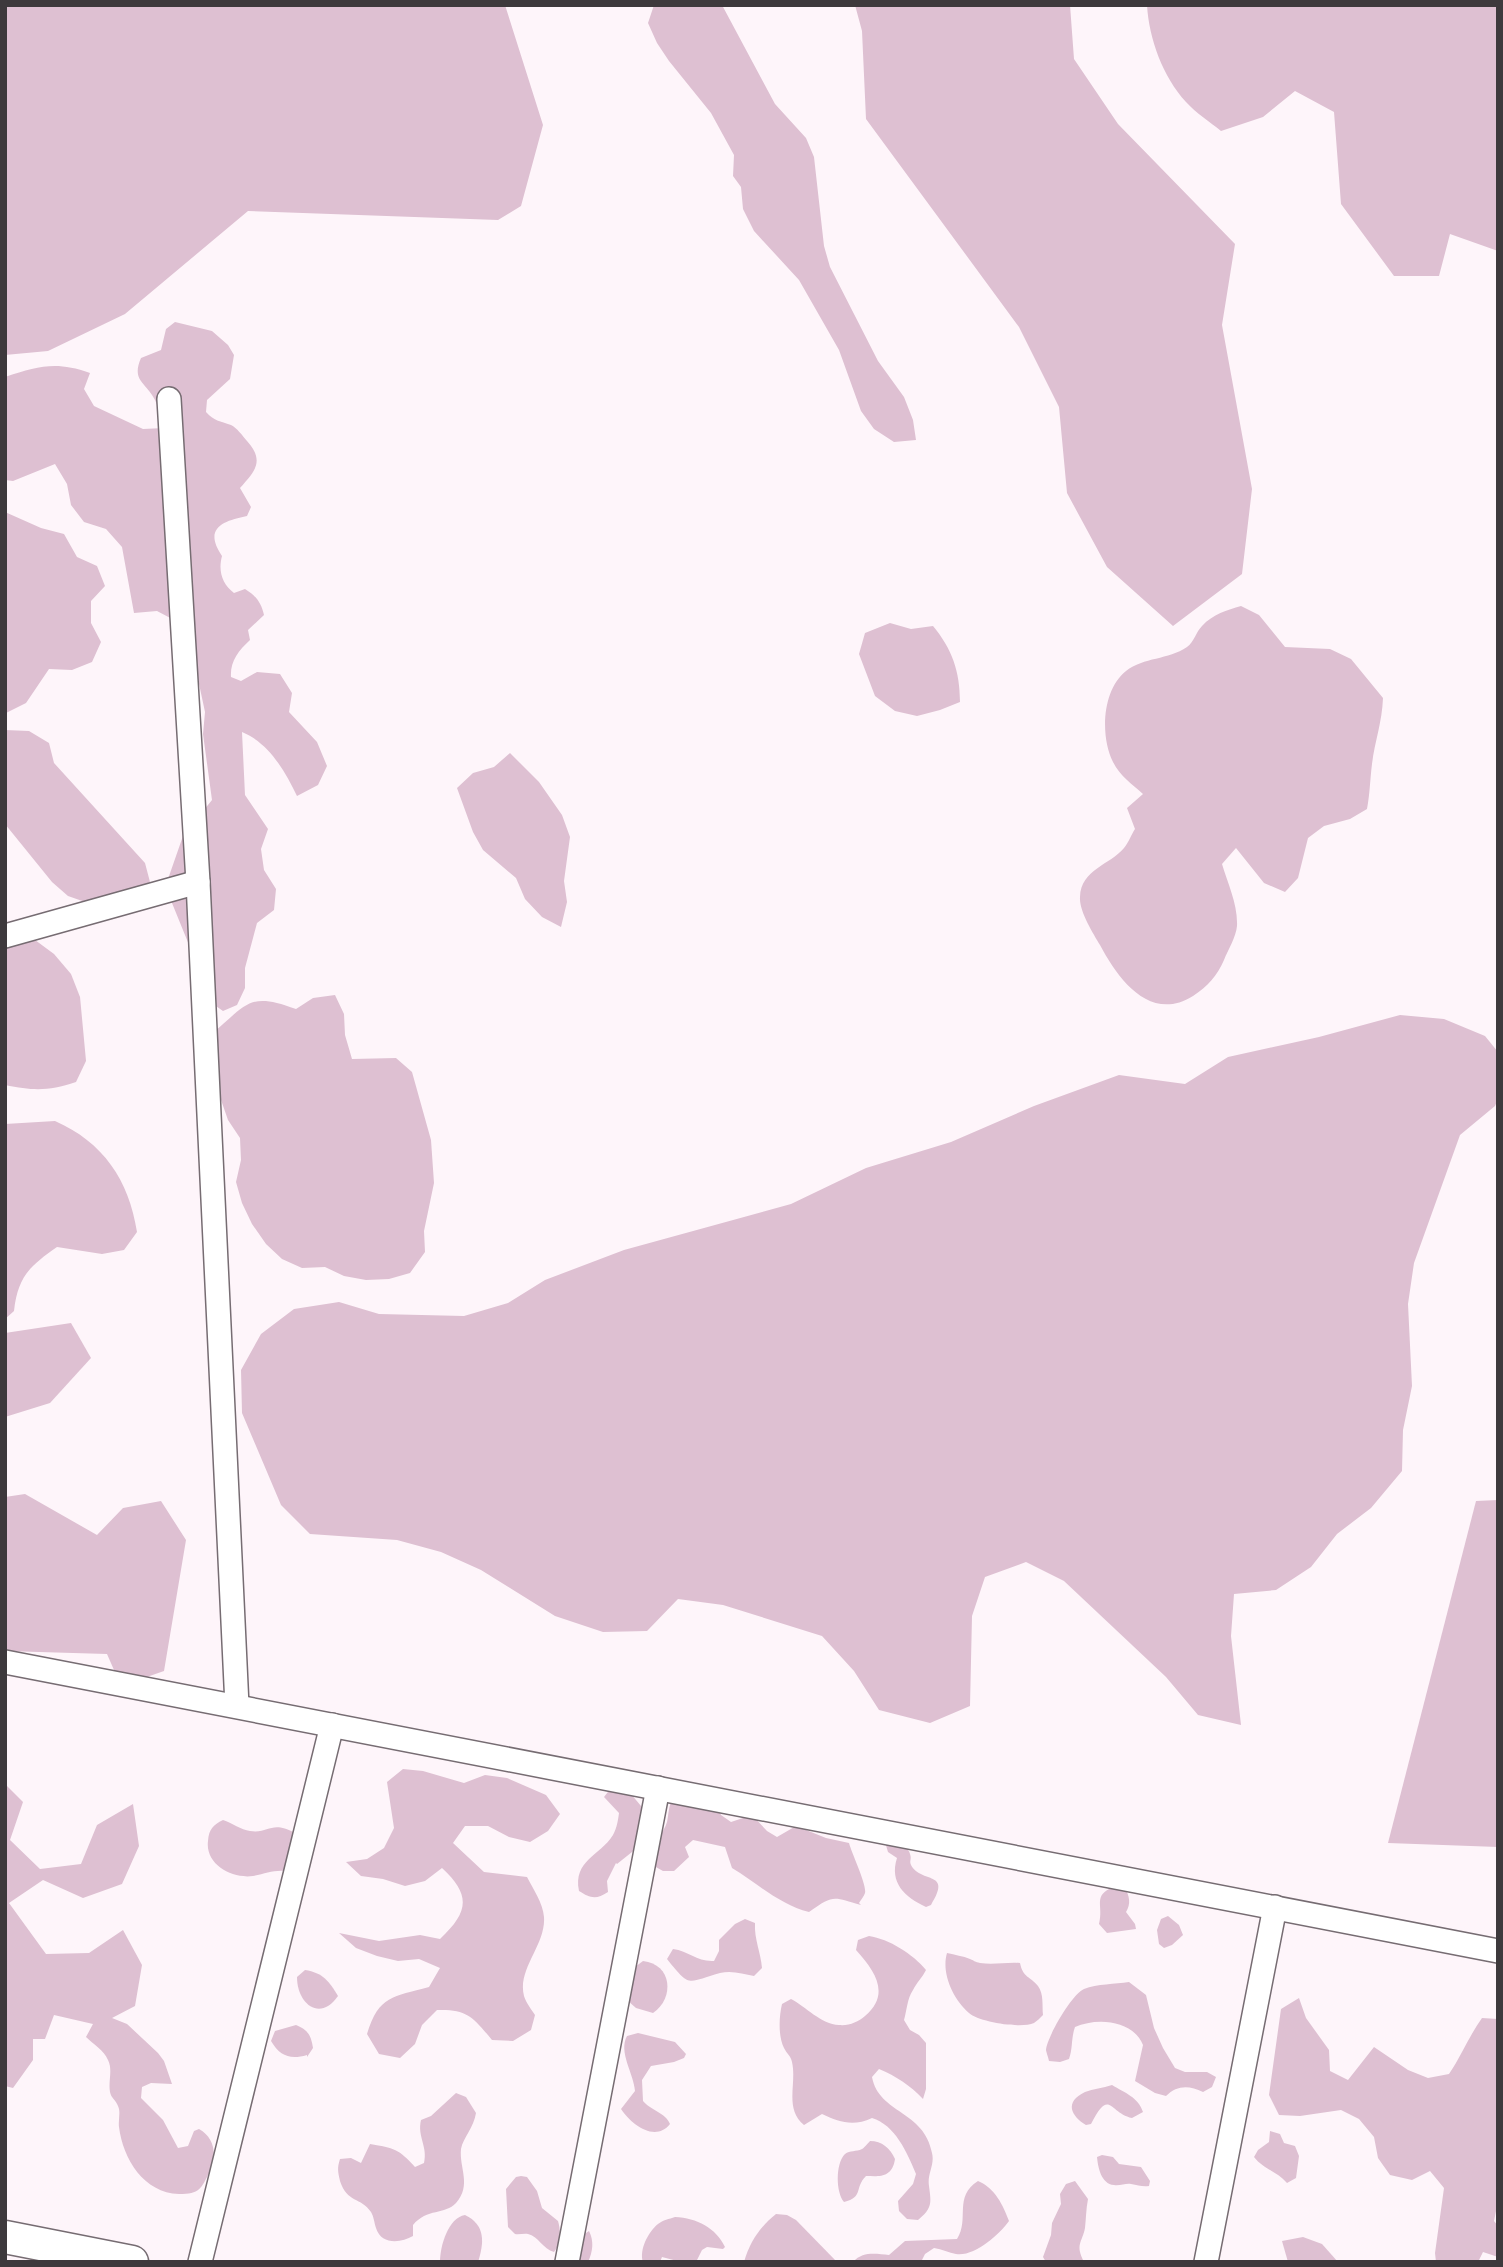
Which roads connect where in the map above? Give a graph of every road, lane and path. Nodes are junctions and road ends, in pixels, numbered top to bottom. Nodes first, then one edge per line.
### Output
1 (169, 399) dead end
2 (198, 882) junction
3 (5, 936) edge
4 (5, 1662) edge
5 (237, 1706) junction
6 (332, 1725) junction
7 (657, 1788) junction
8 (1275, 1908) junction
9 (1498, 1951) edge
10 (5, 2237) edge
11 (132, 2262) edge
12 (200, 2262) edge
13 (567, 2262) edge
14 (1206, 2262) edge

1 - 2 street
2 - 3 street
2 - 5 street
4 - 5 street
5 - 6 street
6 - 7 street
6 - 12 street
7 - 8 street
7 - 13 street
8 - 9 street
8 - 14 street
10 - 11 main road

